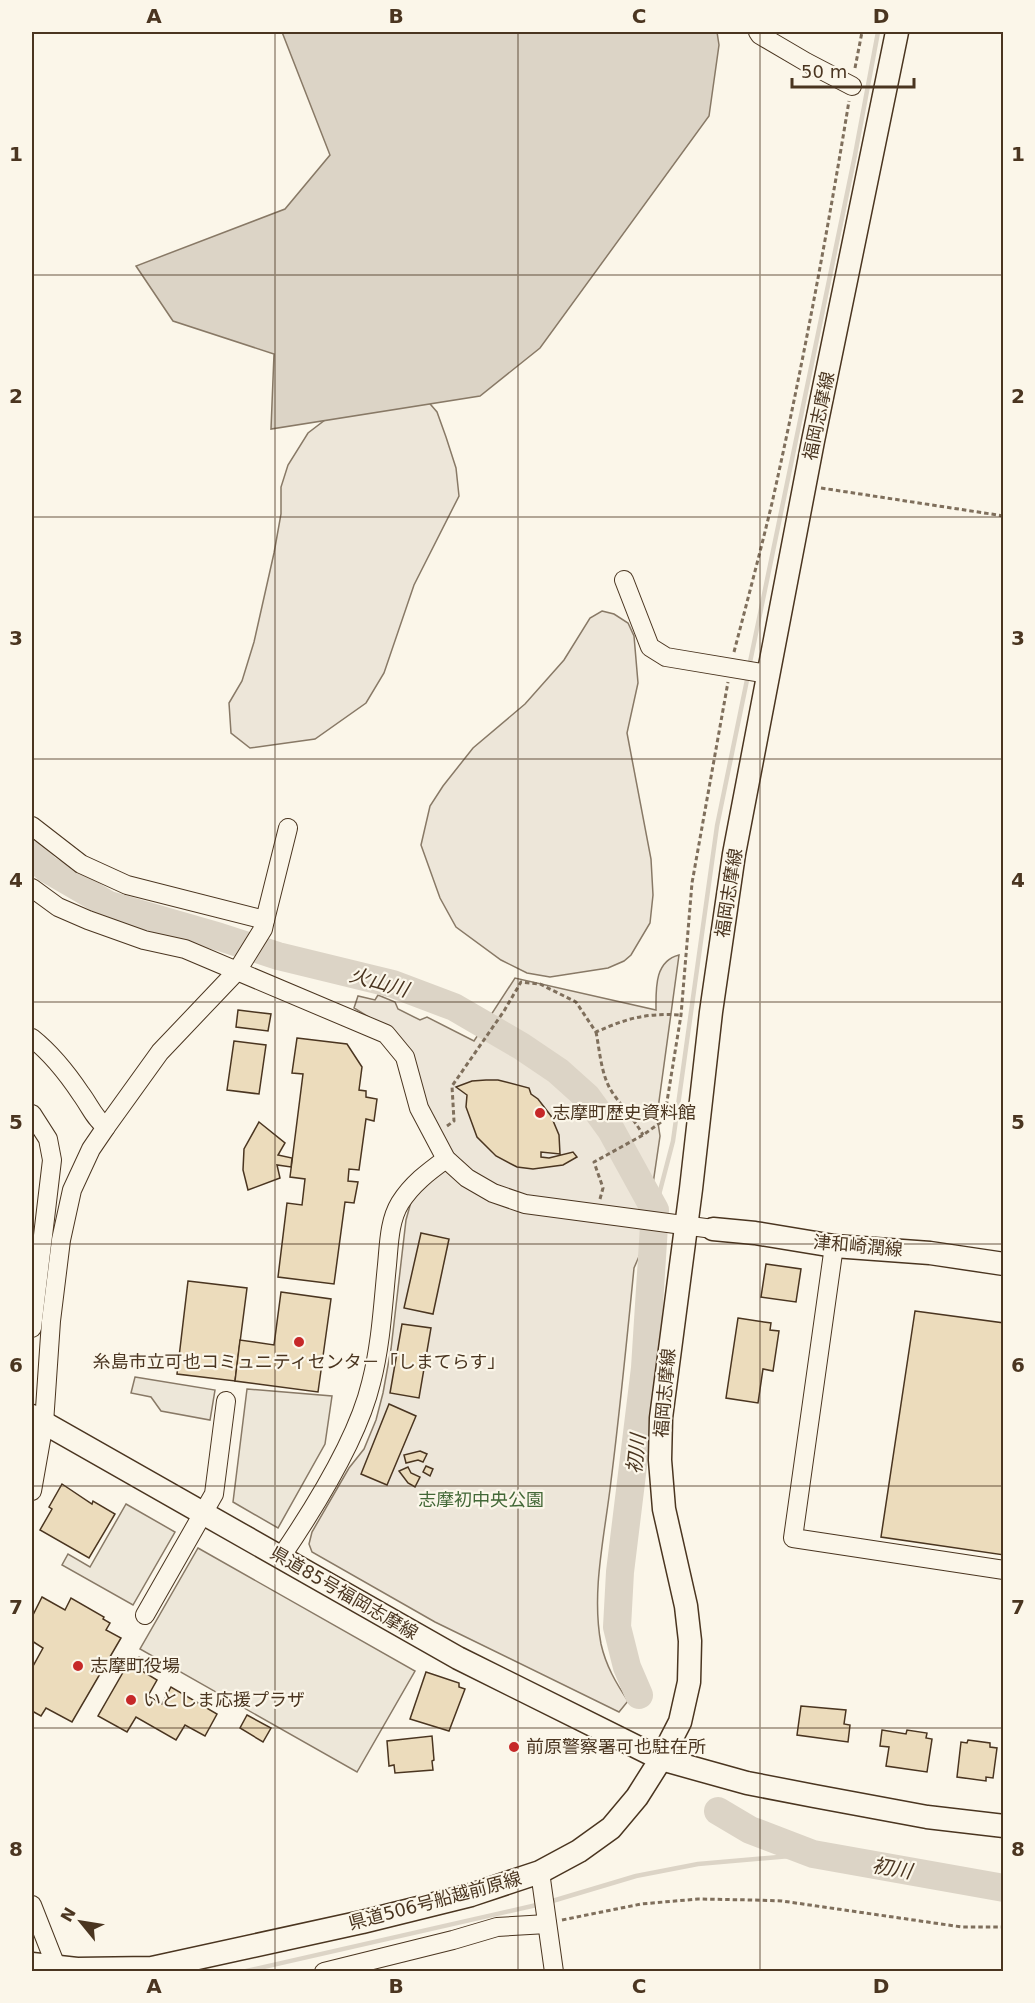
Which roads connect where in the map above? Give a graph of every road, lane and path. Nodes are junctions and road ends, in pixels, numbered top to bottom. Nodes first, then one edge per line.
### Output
1 (758, 32) edge
2 (862, 32) edge
3 (897, 32) edge
4 (852, 86) junction
5 (805, 486) junction
6 (1004, 516) edge
7 (624, 580) dead end
8 (734, 668) junction
9 (764, 673) junction
10 (32, 825) edge
11 (288, 828) dead end
12 (32, 888) edge
13 (264, 924) junction
14 (238, 967) junction
15 (681, 1015) junction
16 (596, 1032) junction
17 (32, 1038) edge
18 (35, 1124) edge
19 (106, 1127) junction
20 (643, 1135) junction
21 (432, 1136) junction
22 (446, 1159) junction
23 (39, 1210) edge
24 (596, 1214) junction
25 (685, 1224) junction
26 (713, 1229) joint
27 (834, 1246) junction
28 (1004, 1264) edge
29 (32, 1328) edge
30 (226, 1401) dead end
31 (38, 1419) edge
32 (32, 1491) edge
33 (204, 1513) junction
34 (281, 1557) junction
35 (1004, 1570) edge
36 (145, 1615) dead end
37 (662, 1759) junction
38 (1004, 1826) edge
39 (540, 1872) junction
40 (32, 1905) edge
41 (546, 1920) junction
42 (1004, 1927) edge
43 (32, 1964) edge
44 (56, 1966) junction
45 (168, 1968) edge
46 (324, 1971) edge
47 (554, 1971) edge

1 - 4 street
2 - 4 path
3 - 5 main road, 福岡志摩線
4 - 8 path
5 - 6 path
5 - 9 main road, 福岡志摩線
7 - 8 street
8 - 9 street
8 - 15 path
9 - 25 main road, 福岡志摩線
10 - 13 street
11 - 13 street
12 - 14 street
13 - 14 street
14 - 19 street
14 - 21 street
15 - 16 path
15 - 20 path
16 - 20 path
16 - 21 path
17 - 19 street
18 - 23 street
19 - 31 street
20 - 24 path
21 - 22 street
22 - 24 street
22 - 34 street
23 - 29 street
24 - 25 street
25 - 26 street
25 - 37 main road, 福岡志摩線
26 - 27 main road, 津和崎潤線
27 - 28 main road, 津和崎潤線
27 - 35 street
30 - 33 street
31 - 32 street
31 - 33 main road, 県道85号福岡志摩線
33 - 34 main road, 県道85号福岡志摩線
33 - 36 street
34 - 37 main road, 県道85号福岡志摩線
37 - 38 main road
37 - 39 main road, 県道506号船越前原線
39 - 41 street
39 - 45 main road, 県道506号船越前原線
40 - 44 street
41 - 42 path
41 - 46 street
41 - 47 street
43 - 44 main road, 県道506号船越前原線
44 - 45 main road, 県道506号船越前原線

